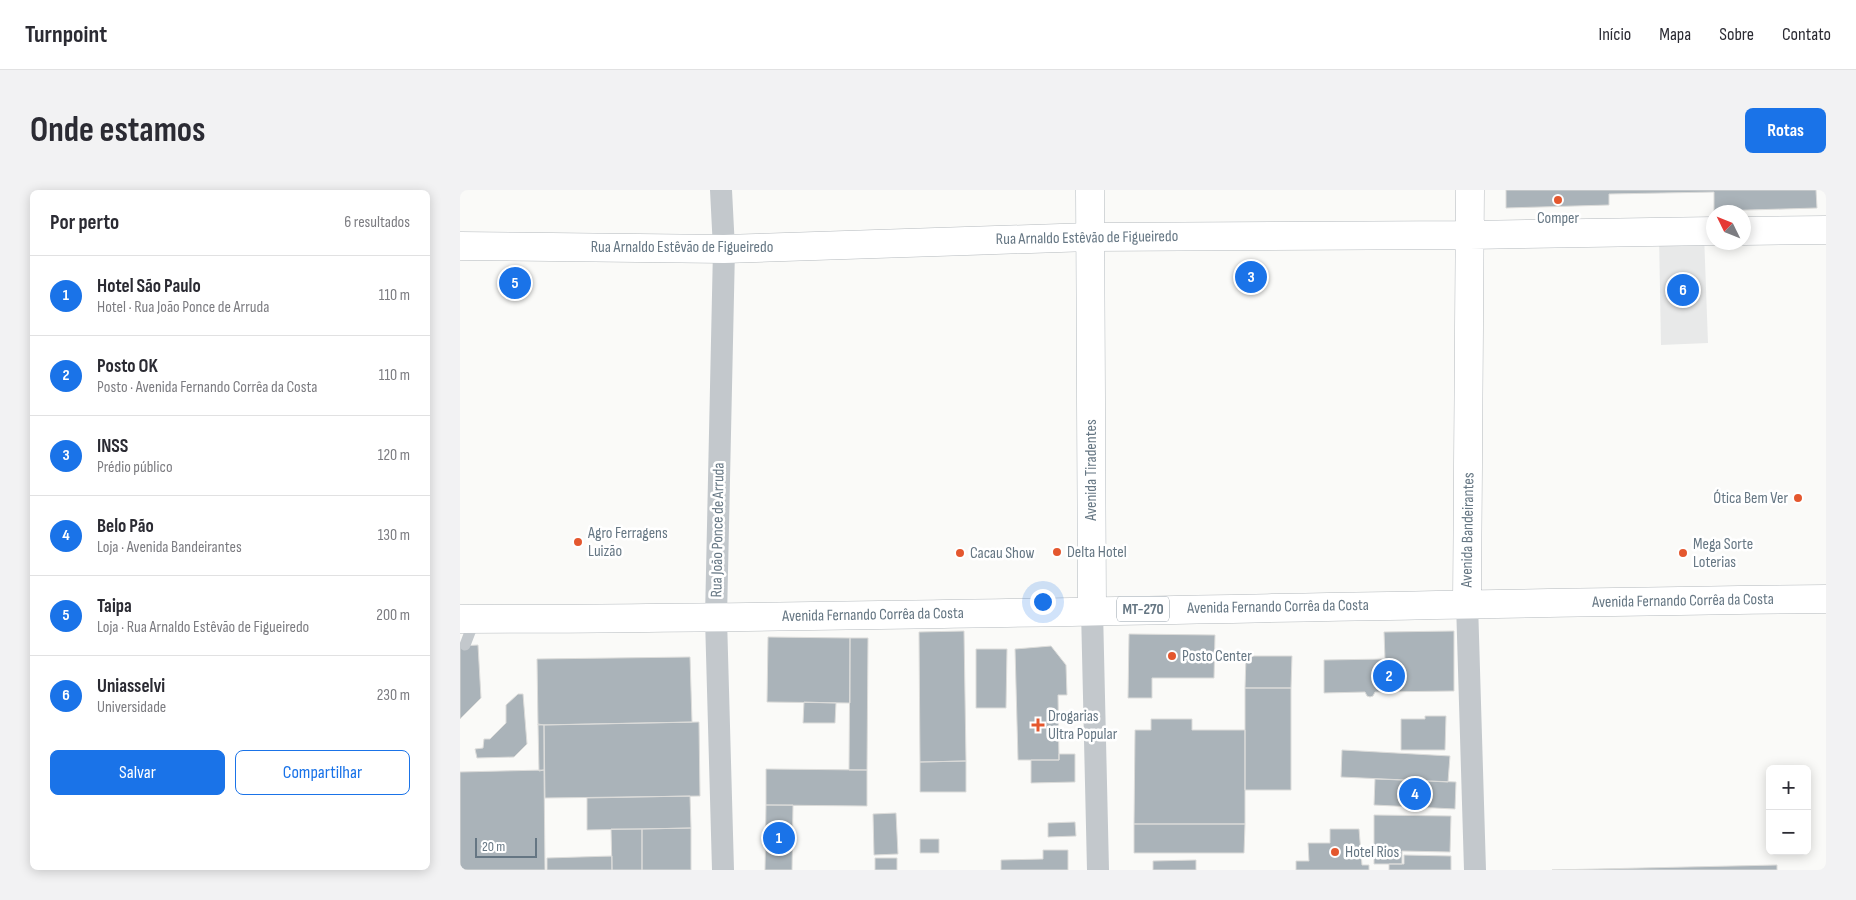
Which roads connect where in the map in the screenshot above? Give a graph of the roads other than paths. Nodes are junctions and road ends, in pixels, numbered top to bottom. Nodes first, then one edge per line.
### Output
1 (721, 190) edge
2 (1090, 190) edge
3 (1470, 190) edge
4 (1826, 230) edge
5 (1706, 231) edge
6 (1751, 231) edge
7 (1470, 235) junction
8 (1090, 237) junction
9 (460, 246) edge
10 (724, 249) junction
11 (1826, 599) edge
12 (1467, 603) junction
13 (1092, 610) junction
14 (716, 618) junction
15 (467, 619) edge
16 (465, 645) dead end
17 (723, 870) edge
18 (1098, 870) edge
19 (1475, 870) edge

1 - 10 street, Rua João Ponce de Arruda
2 - 8 main road, Avenida Tiradentes
3 - 7 main road, Avenida Bandeirantes
4 - 6 main road
5 - 7 main road, Rua Arnaldo Estêvão de Figueiredo
7 - 8 main road, Rua Arnaldo Estêvão de Figueiredo
7 - 12 main road, Avenida Bandeirantes
8 - 10 main road, Rua Arnaldo Estêvão de Figueiredo
8 - 13 main road, Avenida Tiradentes
9 - 10 main road, Rua Arnaldo Estêvão de Figueiredo
10 - 14 street, Rua João Ponce de Arruda
11 - 12 main road, Avenida Fernando Corrêa da Costa / MT-270
12 - 13 main road, Avenida Fernando Corrêa da Costa / MT-270
12 - 19 street, Avenida Bandeirantes
13 - 14 main road, Avenida Fernando Corrêa da Costa / MT-270
13 - 18 street, Avenida Tiradentes
14 - 15 main road, Avenida Fernando Corrêa da Costa / MT-270
14 - 17 street, Rua João Ponce de Arruda
15 - 16 lane

